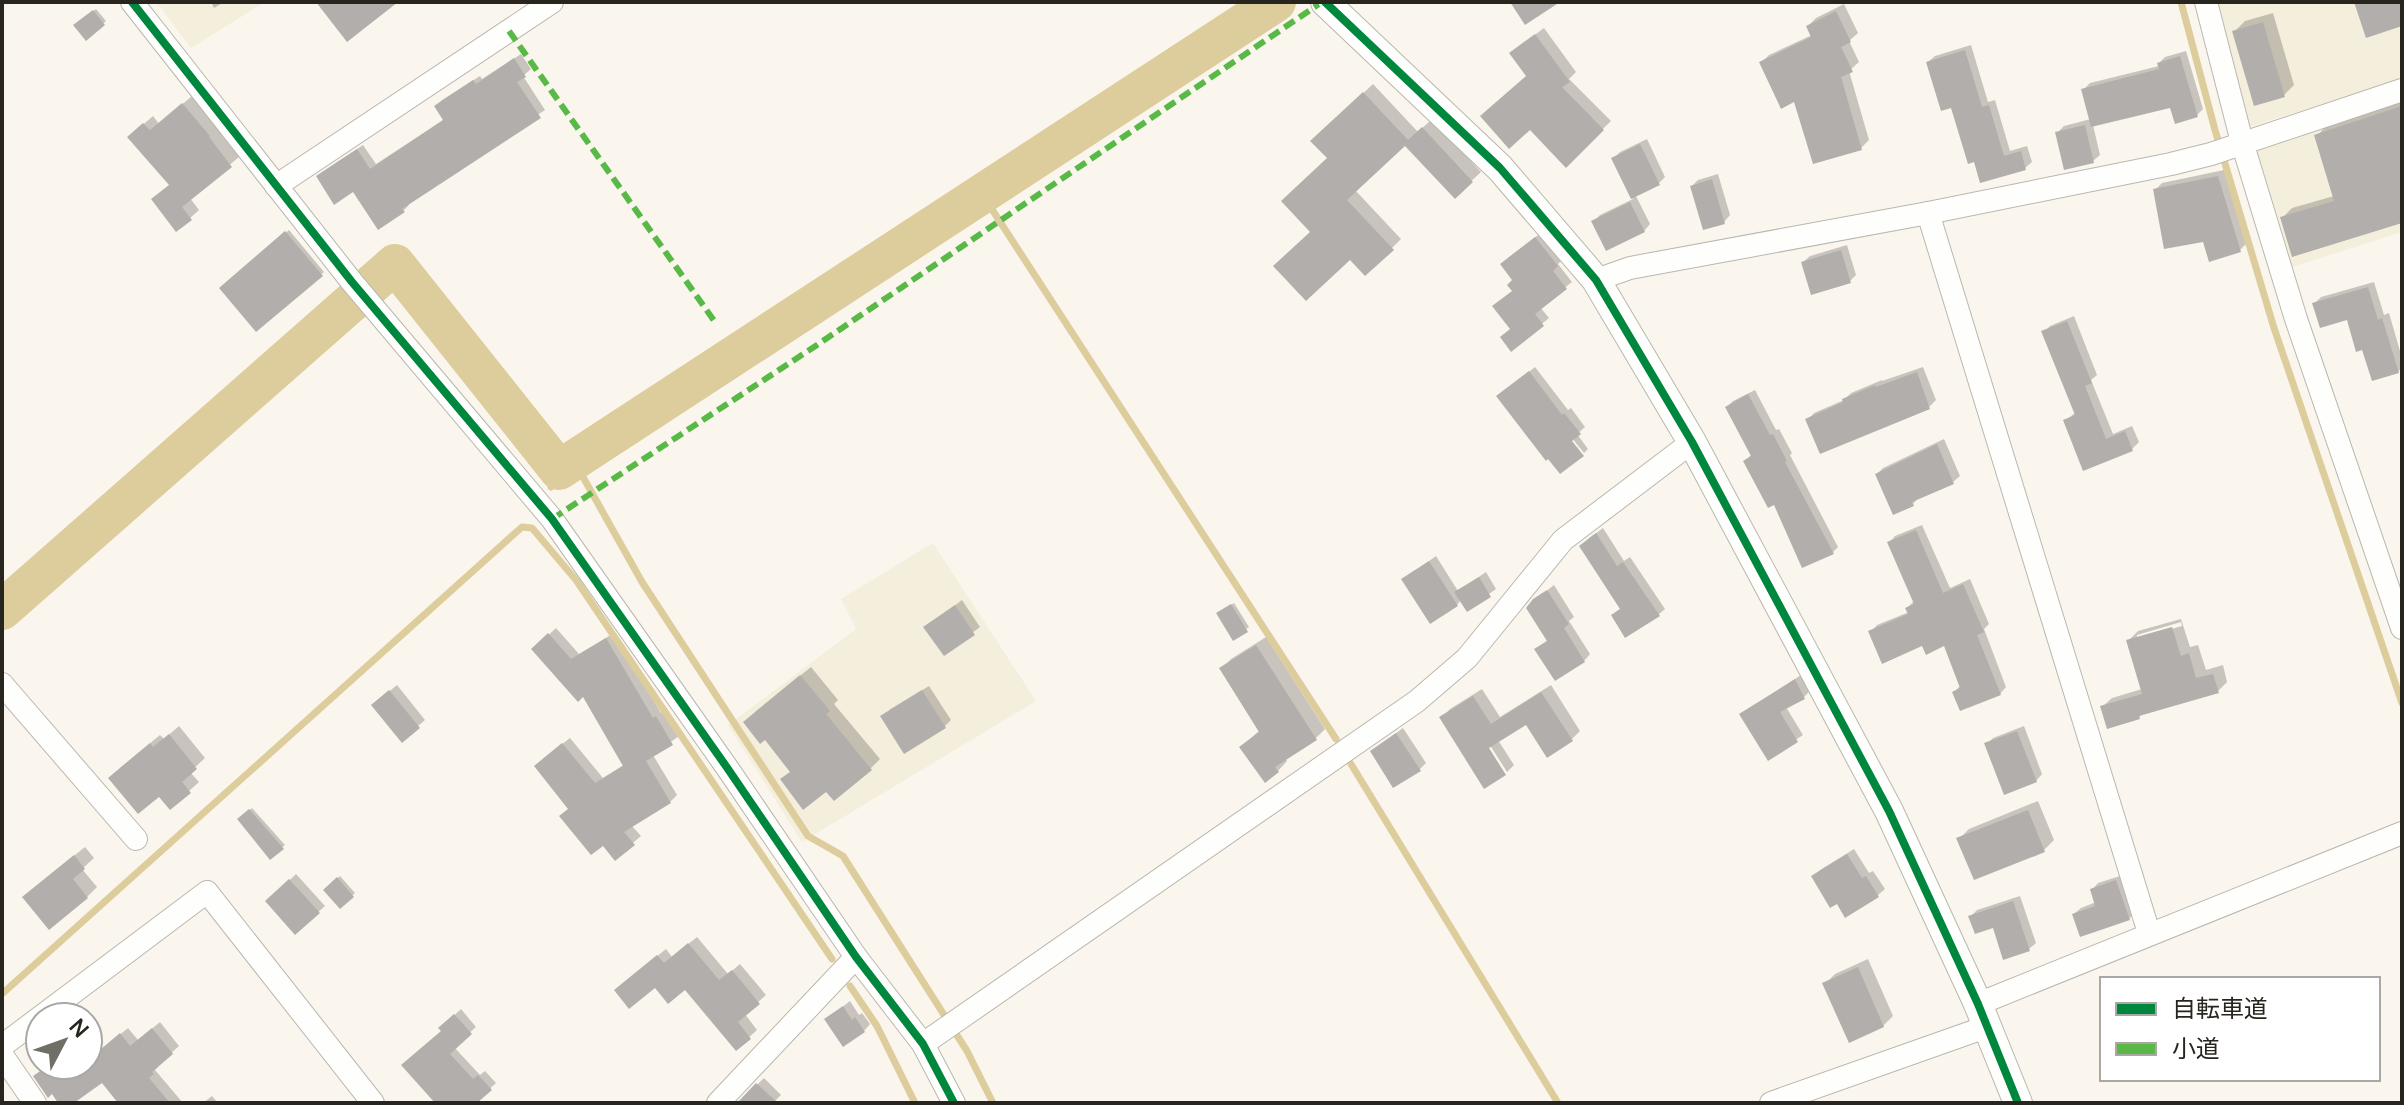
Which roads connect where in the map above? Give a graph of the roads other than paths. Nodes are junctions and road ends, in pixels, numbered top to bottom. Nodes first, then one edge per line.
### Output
1 (132, 2) edge
2 (552, 2) edge
3 (1325, 2) edge
4 (2206, 2) edge
5 (2402, 90) edge
6 (2242, 142) junction
7 (276, 186) junction
8 (1928, 213) junction
9 (1596, 280) junction
10 (1692, 442) junction
11 (2402, 628) edge
12 (2, 684) edge
13 (2402, 833) edge
14 (136, 839) dead end
15 (2149, 933) junction
16 (856, 957) junction
17 (1982, 1016) junction
18 (932, 1037) junction
19 (2, 1046) edge
20 (2, 1055) edge
21 (35, 1103) edge
22 (373, 1103) edge
23 (718, 1103) edge
24 (954, 1103) edge
25 (1771, 1103) edge
26 (2018, 1103) edge

1 - 7 street
2 - 7 street
3 - 9 street
4 - 6 street
5 - 6 street
6 - 8 street
6 - 11 street
7 - 16 street
8 - 9 street
8 - 15 street
9 - 10 street
10 - 17 street
10 - 18 street
12 - 14 street
13 - 15 street
15 - 17 street
16 - 18 street
16 - 23 street
17 - 25 street
17 - 26 street
18 - 24 street
19 - 22 street
20 - 21 street

